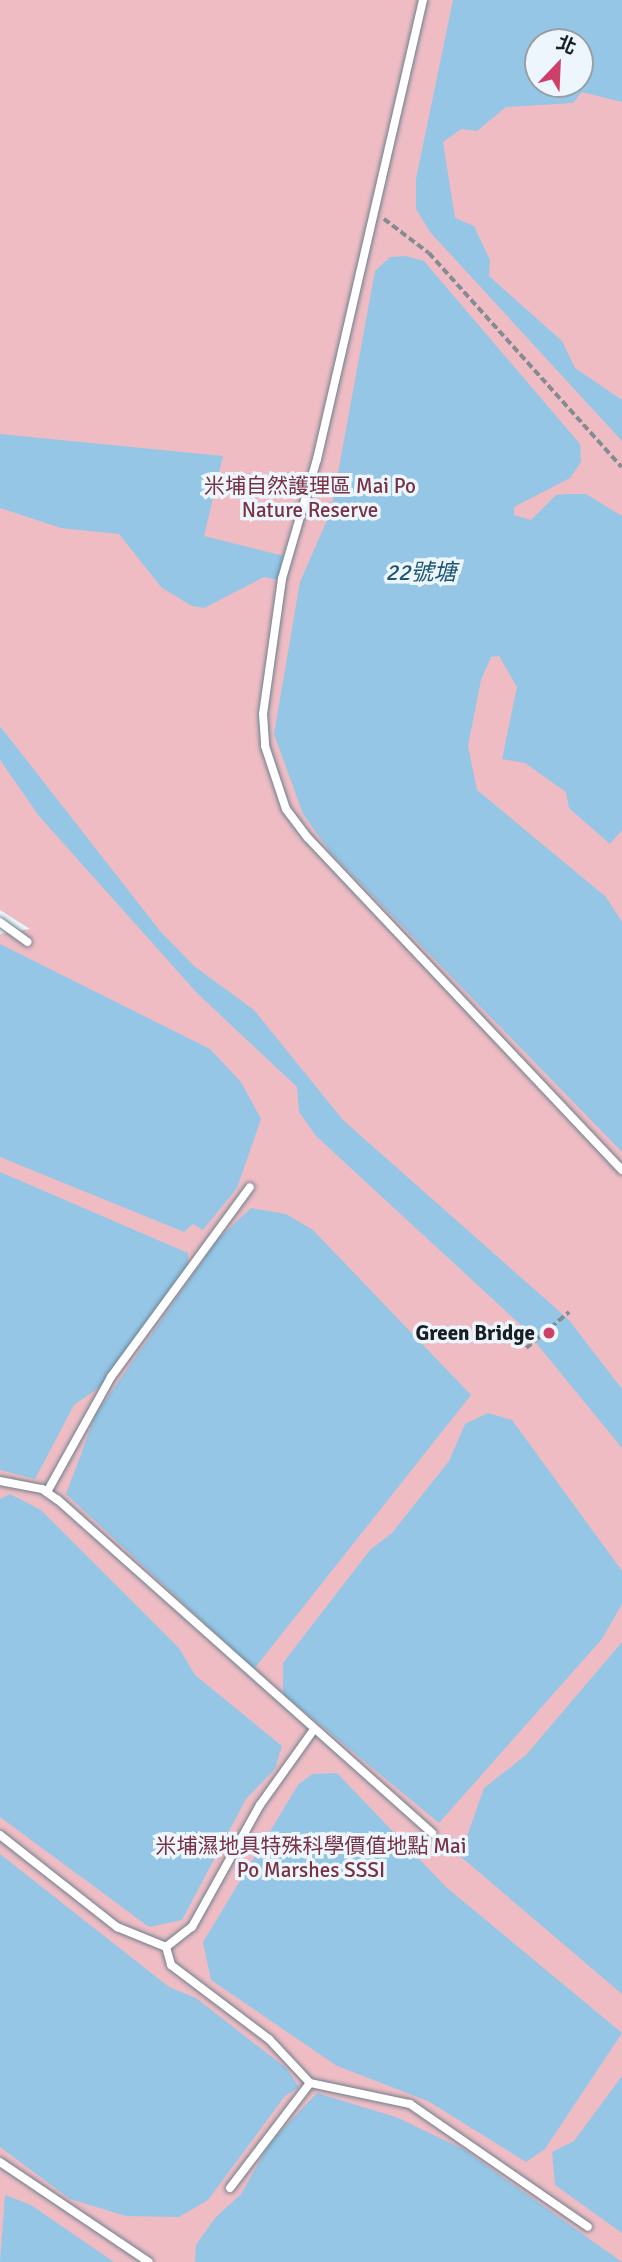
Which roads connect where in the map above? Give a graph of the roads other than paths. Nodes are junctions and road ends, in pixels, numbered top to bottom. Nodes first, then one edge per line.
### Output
1 (423, 0) edge
2 (0, 922) edge
3 (28, 942) dead end
4 (622, 1170) edge
5 (250, 1187) dead end
6 (0, 1481) edge
7 (47, 1492) junction
8 (312, 1732) junction
9 (432, 1833) dead end
10 (0, 1835) edge
11 (166, 1947) junction
12 (310, 2083) junction
13 (0, 2162) edge
14 (230, 2188) dead end
15 (588, 2227) dead end
16 (149, 2262) edge

1 - 4 lane
2 - 3 lane
5 - 7 lane
6 - 7 lane
7 - 8 lane
8 - 9 lane
8 - 11 lane
10 - 11 lane
11 - 12 lane
12 - 14 lane
12 - 15 lane
13 - 16 lane

